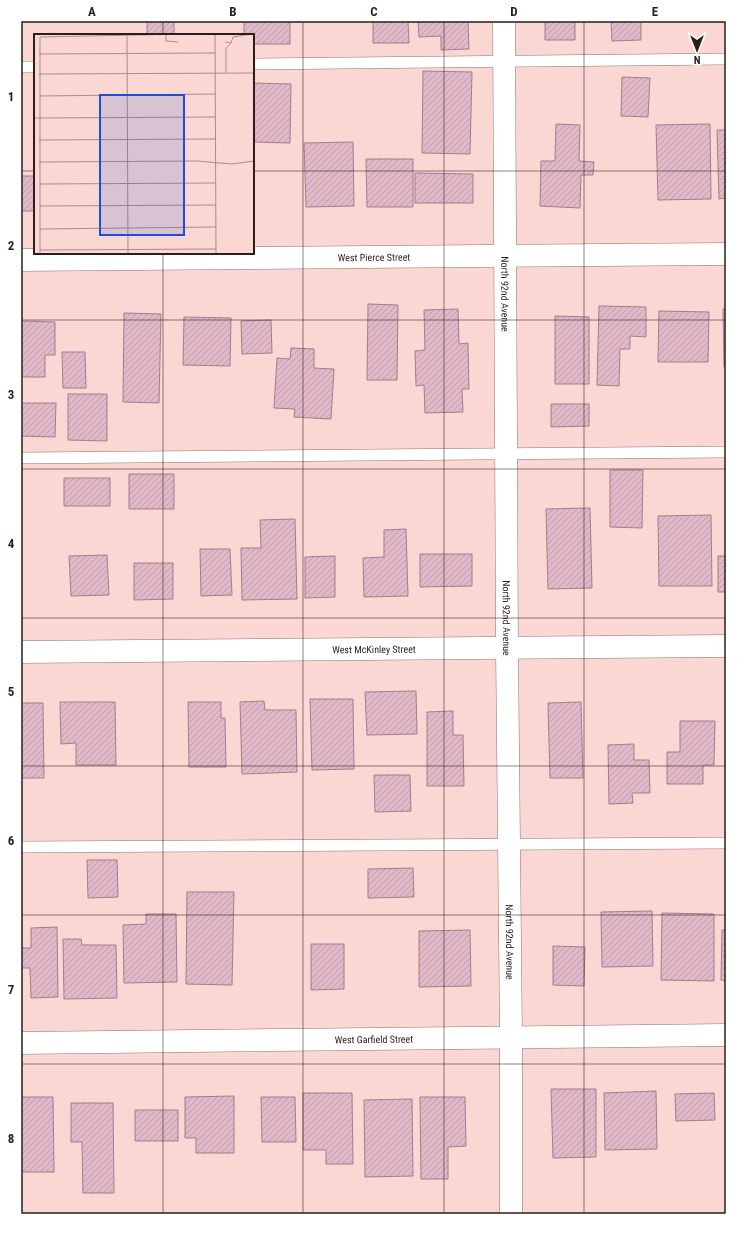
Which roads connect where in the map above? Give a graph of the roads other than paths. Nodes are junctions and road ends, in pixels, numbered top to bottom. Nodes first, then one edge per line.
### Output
1 (504, 21) edge
2 (726, 59) edge
3 (504, 61) junction
4 (254, 64) edge
5 (34, 66) edge
6 (21, 67) edge
7 (726, 254) edge
8 (505, 256) junction
9 (21, 260) edge
10 (726, 452) edge
11 (506, 455) junction
12 (21, 458) edge
13 (726, 646) edge
14 (507, 648) junction
15 (21, 652) edge
16 (726, 842) edge
17 (509, 844) junction
18 (21, 847) edge
19 (726, 1035) edge
20 (511, 1037) junction
21 (21, 1042) edge
22 (511, 1214) edge

1 - 3 street, North 92nd Avenue
2 - 3 lane
3 - 4 lane
3 - 8 street, North 92nd Avenue
5 - 6 lane
7 - 8 street, West Pierce Street
8 - 9 street, West Pierce Street
8 - 11 street, North 92nd Avenue
10 - 11 lane
11 - 12 lane
11 - 14 street, North 92nd Avenue
13 - 14 street, West McKinley Street
14 - 15 street, West McKinley Street
14 - 17 street, North 92nd Avenue
16 - 17 lane
17 - 18 lane
17 - 20 street, North 92nd Avenue
19 - 20 street, West Garfield Street
20 - 21 street, West Garfield Street
20 - 22 street, North 92nd Avenue

